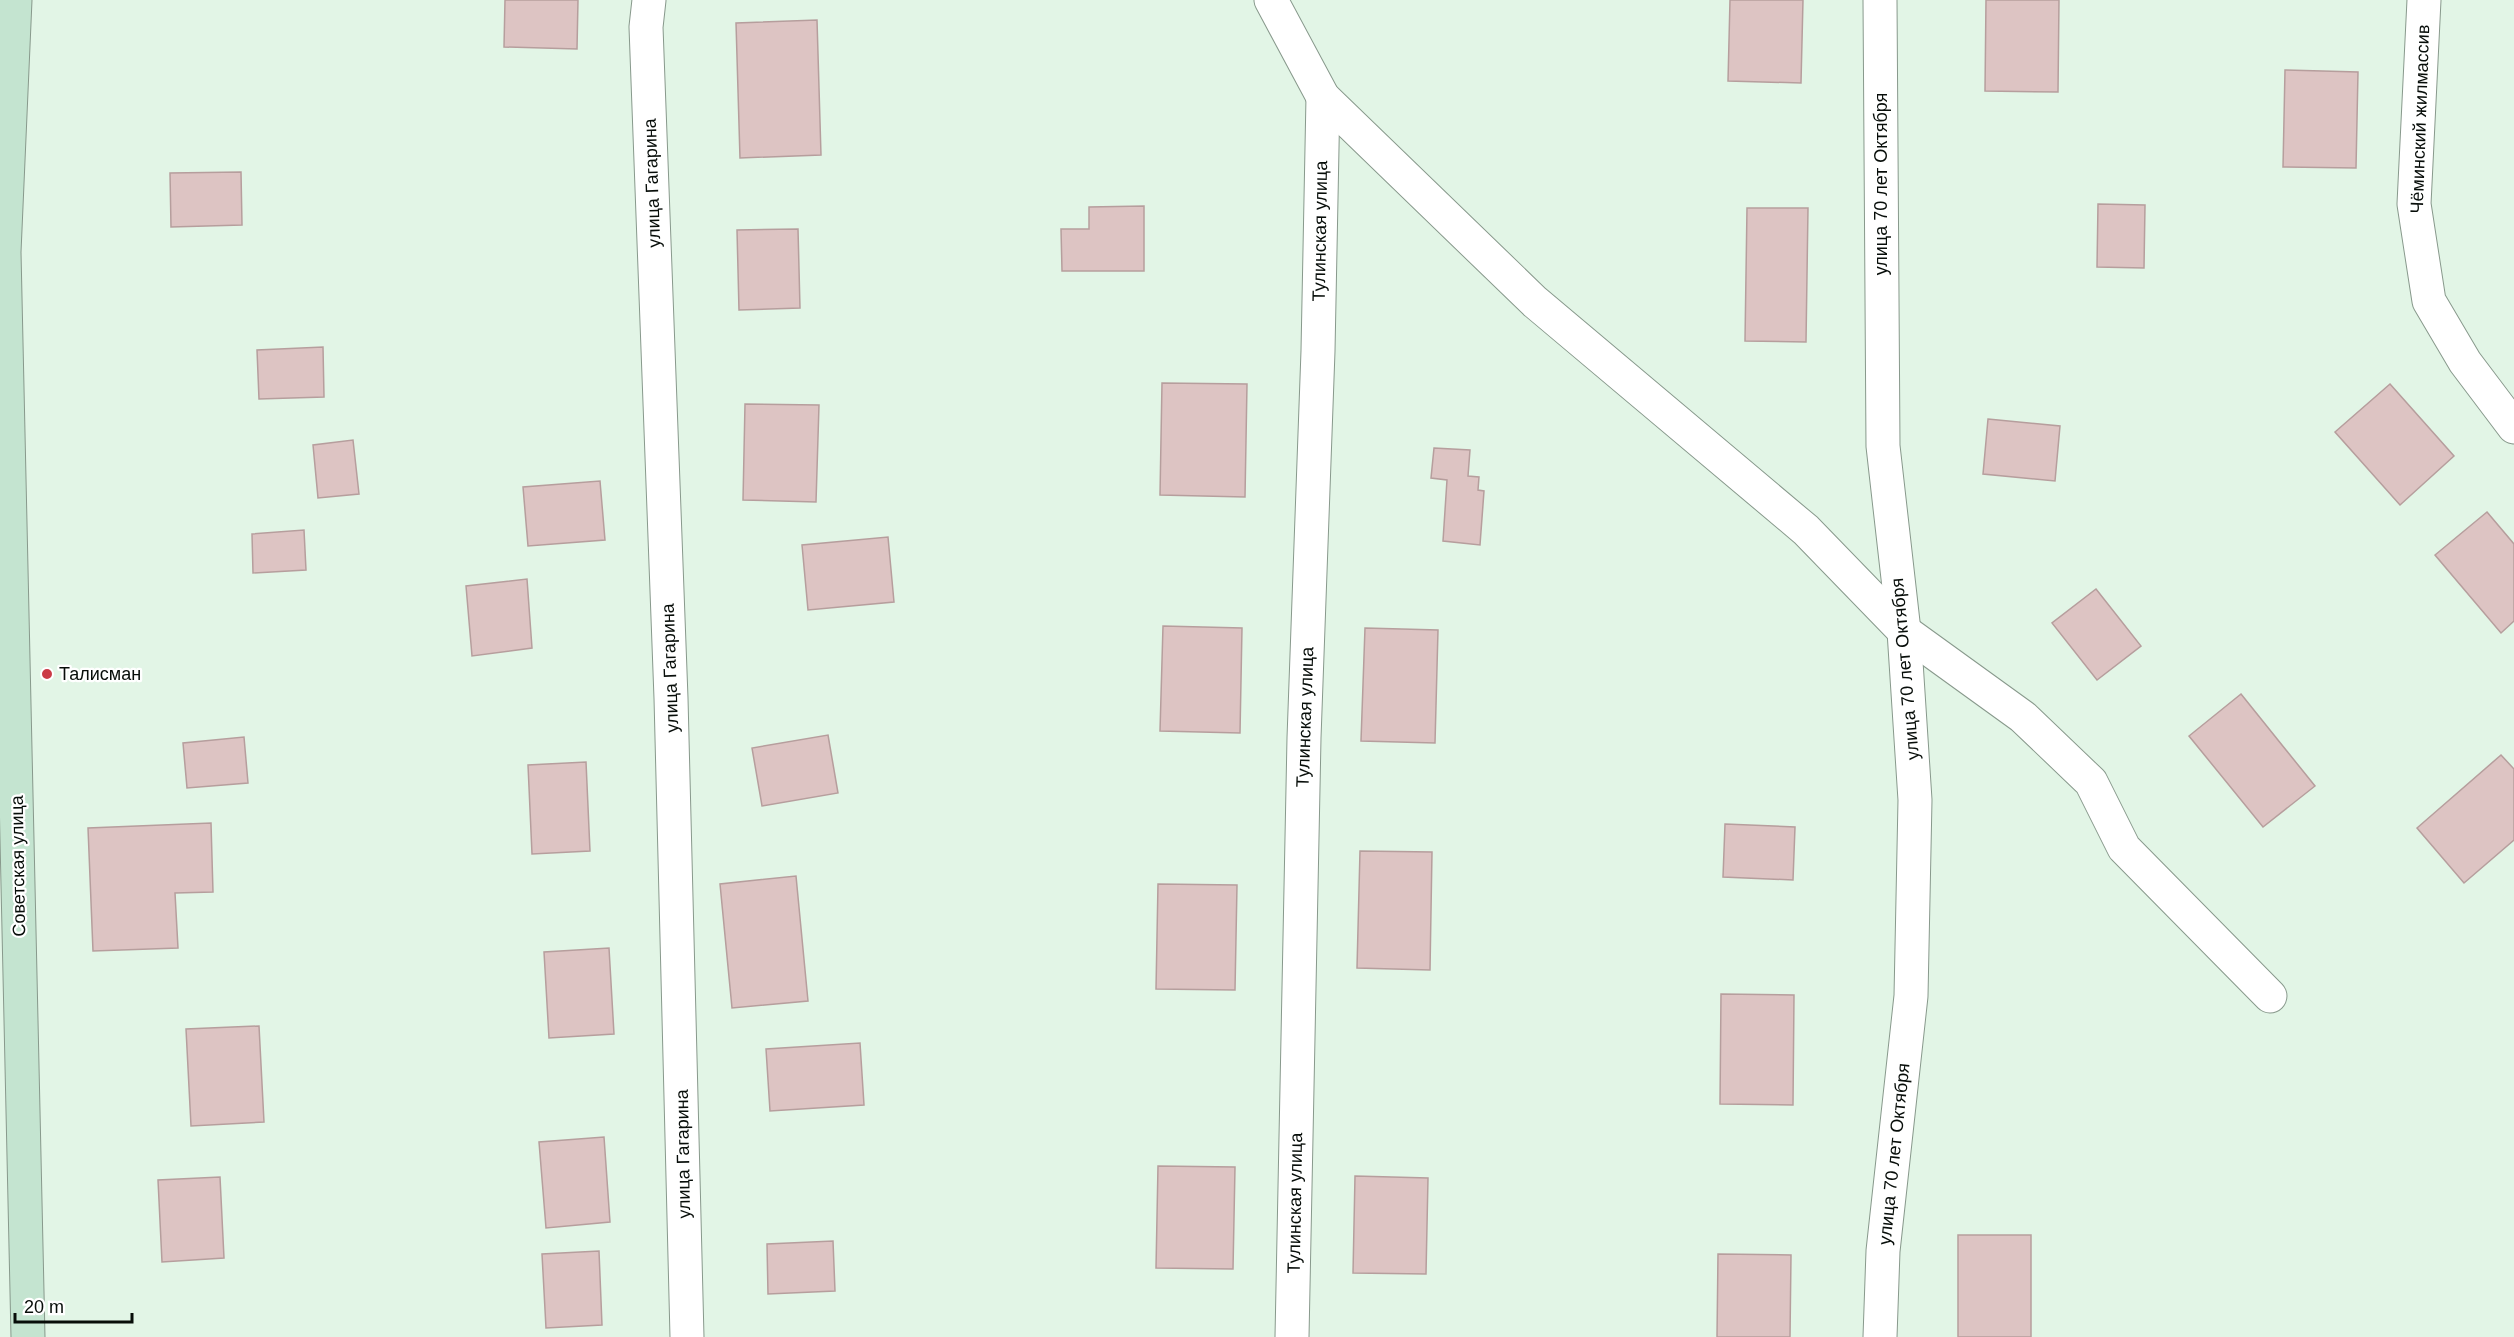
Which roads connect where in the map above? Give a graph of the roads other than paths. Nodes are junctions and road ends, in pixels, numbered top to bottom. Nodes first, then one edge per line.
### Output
1 (15, 0) edge
2 (649, 0) edge
3 (1271, 0) edge
4 (1880, 0) edge
5 (2424, 0) edge
6 (1323, 97) junction
7 (2, 251) edge
8 (2514, 427) edge
9 (1904, 631) junction
10 (2270, 996) dead end
11 (28, 1337) edge
12 (687, 1337) edge
13 (1292, 1337) edge
14 (1880, 1337) edge

1 - 7 main road, Советская улица
2 - 12 street, улица Гагарина
3 - 6 street
4 - 9 street, улица 70 лет Октября
5 - 8 street, Чёминский жилмассив
6 - 9 street
6 - 13 street, Тулинская улица
7 - 11 main road, Советская улица
9 - 10 street
9 - 14 street, улица 70 лет Октября

